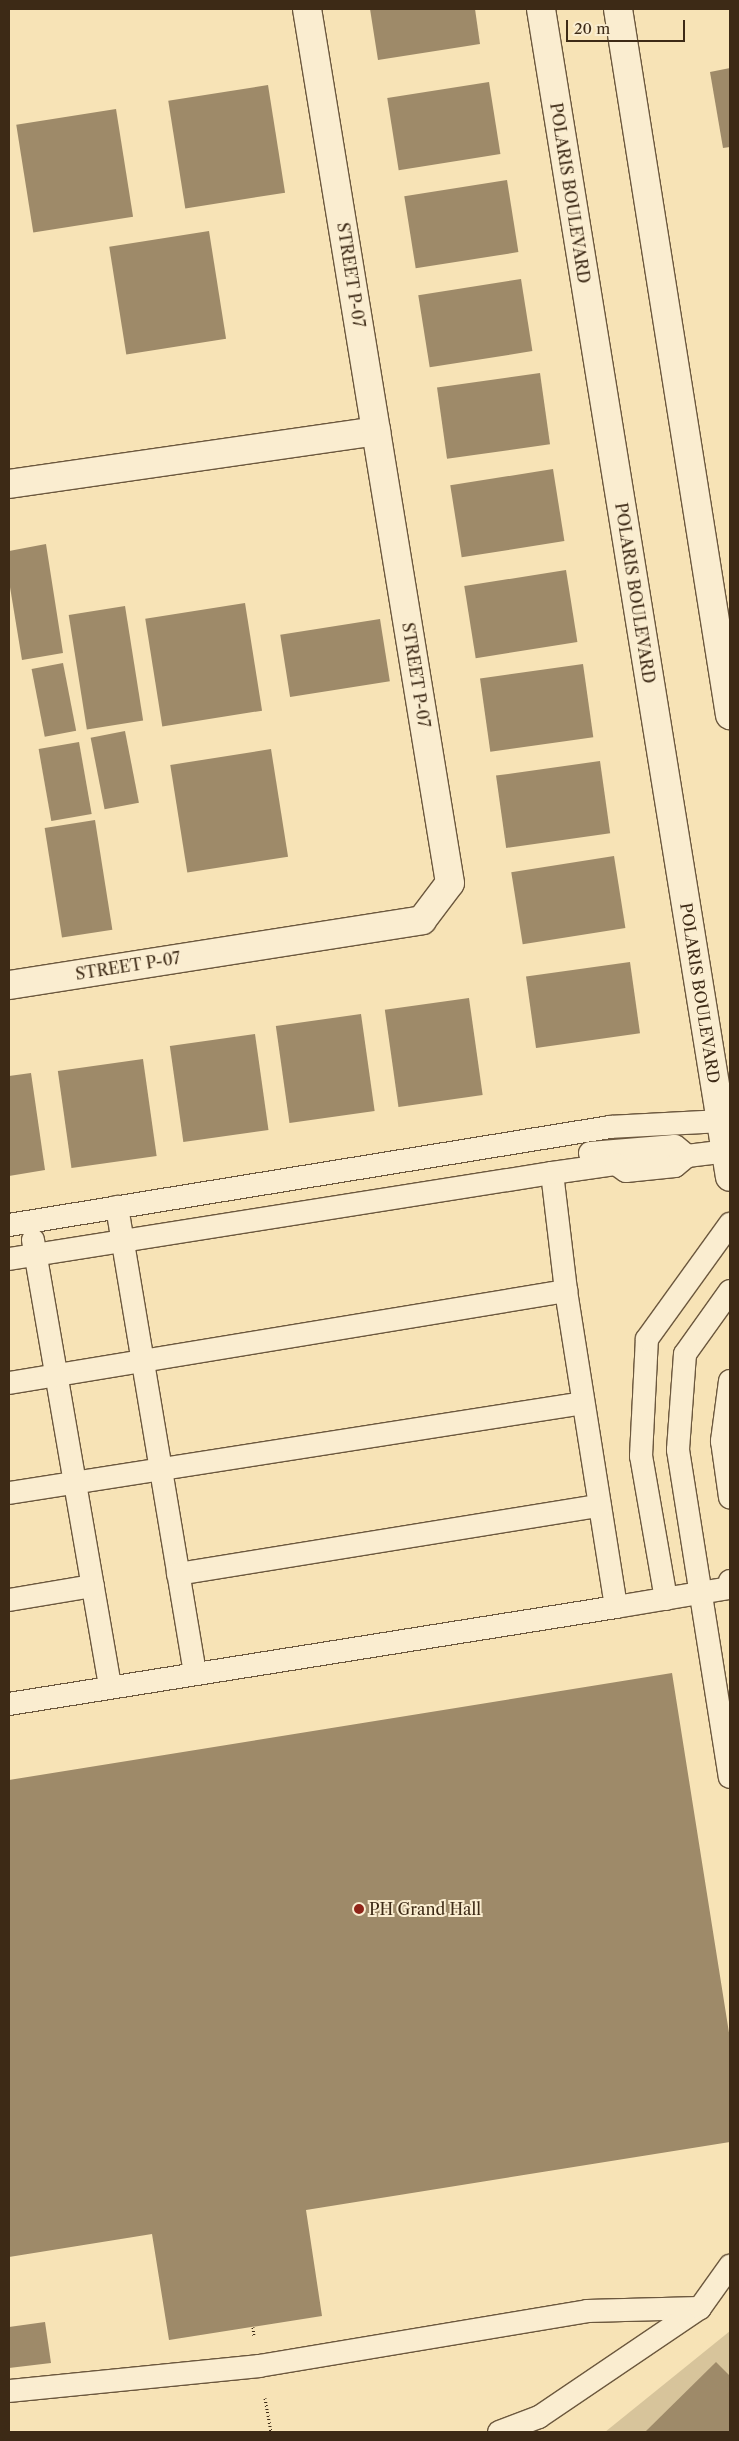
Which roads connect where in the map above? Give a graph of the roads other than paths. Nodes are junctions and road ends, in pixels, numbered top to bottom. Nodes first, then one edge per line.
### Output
1 (307, 9) edge
2 (540, 9) edge
3 (618, 9) edge
4 (376, 431) junction
5 (9, 484) edge
6 (730, 715) edge
7 (9, 985) edge
8 (721, 1122) junction
9 (613, 1147) junction
10 (728, 1164) edge
11 (552, 1172) junction
12 (730, 1224) edge
13 (120, 1225) junction
14 (27, 1235) edge
15 (9, 1245) edge
16 (9, 1259) edge
17 (566, 1291) junction
18 (730, 1291) edge
19 (142, 1361) junction
20 (57, 1375) junction
21 (730, 1382) edge
22 (9, 1383) edge
23 (583, 1403) junction
24 (160, 1469) junction
25 (75, 1483) junction
26 (9, 1494) edge
27 (730, 1497) edge
28 (600, 1506) junction
29 (178, 1574) junction
30 (730, 1581) edge
31 (93, 1586) junction
32 (701, 1592) junction
33 (666, 1598) junction
34 (9, 1600) edge
35 (616, 1607) junction
36 (195, 1674) junction
37 (110, 1687) junction
38 (9, 1704) edge
39 (730, 1777) edge
40 (730, 2266) edge
41 (700, 2308) junction
42 (9, 2391) edge
43 (499, 2432) edge

1 - 4 street, STREET P-07
2 - 8 street, POLARIS BOULEVARD
3 - 6 street
4 - 5 street
4 - 7 street, STREET P-07
8 - 9 lane
8 - 10 street, POLARIS BOULEVARD
9 - 10 lane
9 - 11 lane
9 - 13 lane
11 - 13 lane
11 - 17 lane
12 - 33 lane
13 - 14 lane
13 - 14 lane
13 - 19 lane
14 - 15 lane
14 - 16 lane
14 - 20 lane
17 - 19 lane
17 - 23 lane
18 - 32 lane
19 - 20 lane
19 - 24 lane
20 - 22 lane
20 - 25 lane
21 - 27 lane
23 - 24 lane
23 - 28 lane
24 - 25 lane
24 - 29 lane
25 - 26 lane
25 - 31 lane
28 - 29 lane
28 - 35 lane
29 - 36 lane
30 - 32 lane
31 - 34 lane
31 - 37 lane
32 - 33 lane
32 - 39 lane
33 - 35 lane
35 - 36 lane
36 - 37 lane
37 - 38 lane
40 - 41 lane
41 - 42 lane
41 - 43 lane

